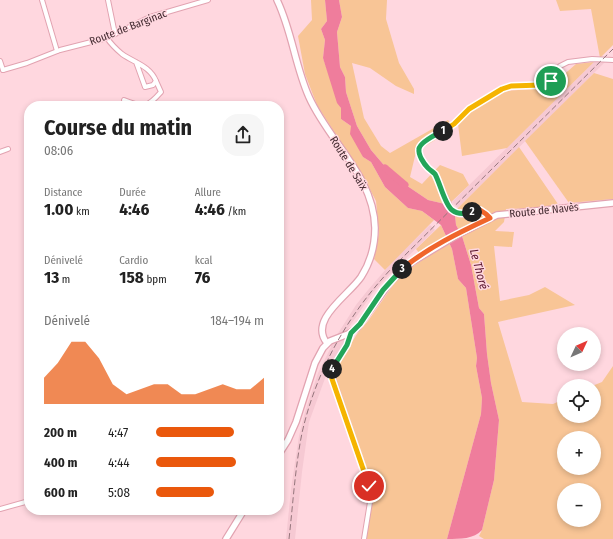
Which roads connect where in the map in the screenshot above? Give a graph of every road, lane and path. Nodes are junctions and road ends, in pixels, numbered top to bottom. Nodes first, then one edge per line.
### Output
1 (42, 0) edge
2 (108, 0) edge
3 (208, 0) edge
4 (277, 0) edge
5 (114, 34) junction
6 (107, 38) junction
7 (57, 51) junction
8 (613, 60) edge
9 (0, 61) edge
10 (136, 62) junction
11 (3, 70) junction
12 (0, 76) edge
13 (156, 81) junction
14 (124, 100) dead end
15 (128, 101) edge
16 (153, 101) edge
17 (8, 150) dead end
18 (0, 152) edge
19 (613, 203) edge
20 (490, 218) junction
21 (351, 333) junction
22 (327, 343) junction
23 (284, 446) edge
24 (24, 502) edge
25 (0, 509) edge
26 (241, 515) edge
27 (226, 539) edge
28 (364, 539) edge

1 - 7 street
2 - 5 street
3 - 5 street, Route de Barginac
4 - 22 main road, Route de Saïx
5 - 6 street, Route de Barginac
6 - 7 street, Route de Barginac
6 - 10 street
7 - 11 street, Route de Barginac
8 - 20 street
9 - 11 street
10 - 13 street
10 - 13 street
11 - 12 street
13 - 16 street
14 - 15 street
17 - 18 street
19 - 20 main road, Route de Navès
20 - 21 main road, Route de Navès
21 - 22 main road
21 - 28 street
22 - 23 main road
24 - 25 street
26 - 27 main road

